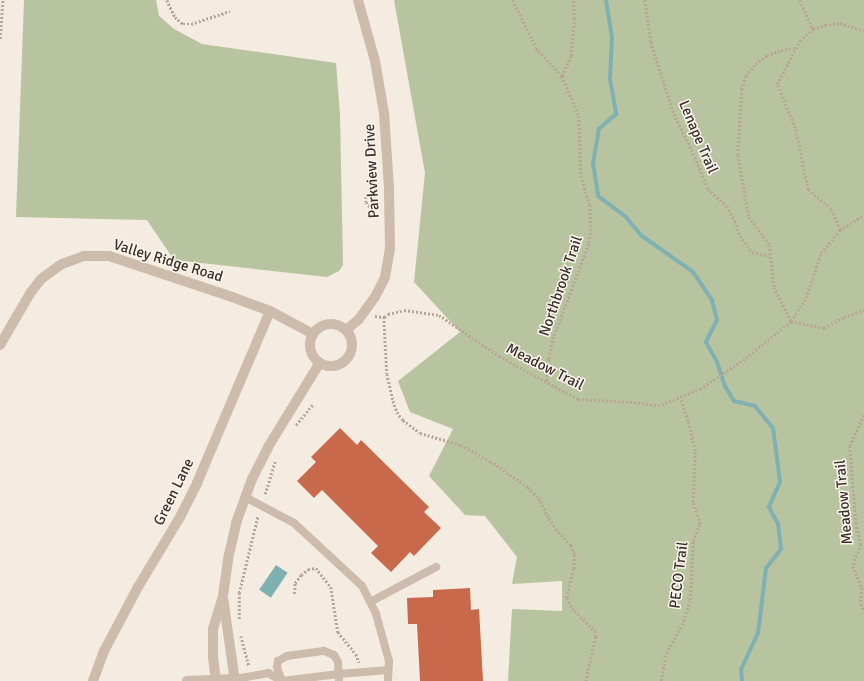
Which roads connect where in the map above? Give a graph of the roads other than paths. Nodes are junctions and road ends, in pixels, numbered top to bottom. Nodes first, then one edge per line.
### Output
1 (358, 0) edge
2 (270, 311) junction
3 (346, 330) junction
4 (312, 334) junction
5 (0, 345) edge
6 (319, 364) junction
7 (245, 497) junction
8 (436, 567) dead end
9 (223, 596) junction
10 (370, 602) junction
11 (388, 670) junction
12 (339, 677) edge
13 (235, 680) edge
14 (93, 681) edge
15 (187, 681) edge
16 (216, 681) edge
17 (282, 681) edge
18 (388, 681) edge

1 - 3 street, Parkview Drive
2 - 4 street, Valley Ridge Road
2 - 5 street, Valley Ridge Road
2 - 14 street, Green Lane
3 - 4 street
3 - 6 street
4 - 6 street
6 - 7 street
7 - 9 street
7 - 10 lane
8 - 10 lane
9 - 13 street
9 - 16 street
10 - 11 lane
11 - 12 lane
11 - 18 lane
12 - 17 lane
12 - 17 lane
13 - 16 street
13 - 17 lane
15 - 16 street

